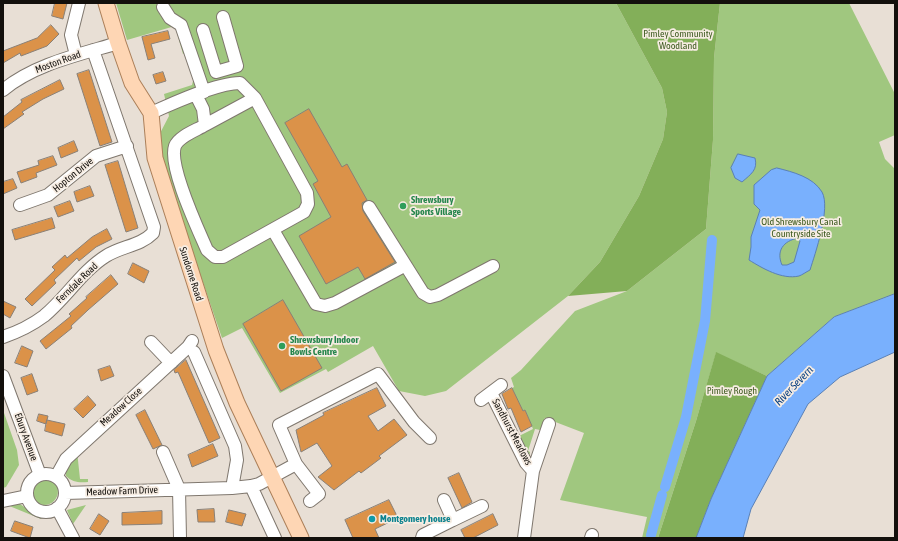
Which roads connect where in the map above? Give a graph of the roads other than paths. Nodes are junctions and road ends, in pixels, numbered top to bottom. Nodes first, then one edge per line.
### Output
1 (79, 3) edge
2 (106, 3) edge
3 (163, 7) dead end
4 (223, 17) dead end
5 (203, 30) dead end
6 (118, 43) junction
7 (93, 50) junction
8 (76, 56) junction
9 (212, 60) junction
10 (194, 65) junction
11 (3, 90) edge
12 (200, 94) junction
13 (255, 98) junction
14 (151, 113) junction
15 (205, 125) junction
16 (127, 146) junction
17 (20, 205) dead end
18 (369, 207) dead end
19 (273, 230) junction
20 (404, 266) junction
21 (493, 266) dead end
22 (3, 337) edge
23 (151, 342) dead end
24 (171, 363) junction
25 (3, 376) edge
26 (501, 385) dead end
27 (491, 393) junction
28 (481, 400) dead end
29 (549, 424) dead end
30 (430, 438) dead end
31 (163, 452) dead end
32 (296, 464) junction
33 (533, 471) junction
34 (40, 475) junction
35 (56, 477) junction
36 (272, 477) junction
37 (251, 486) junction
38 (232, 488) junction
39 (179, 489) junction
40 (64, 493) junction
41 (27, 496) junction
42 (444, 500) dead end
43 (3, 501) edge
44 (310, 501) dead end
45 (482, 506) dead end
46 (57, 508) junction
47 (453, 520) junction
48 (73, 538) edge
49 (180, 538) edge
50 (275, 538) edge
51 (301, 538) edge
52 (422, 538) edge
53 (524, 538) edge

1 - 8 street
2 - 6 main road, Sundorne Road
3 - 10 street
4 - 9 street
5 - 9 street
6 - 7 street, Moston Road
6 - 14 main road, Sundorne Road
7 - 8 street, Moston Road
7 - 16 street
8 - 11 street, Moston Road
9 - 10 street
10 - 12 street
12 - 13 street
12 - 14 street
12 - 15 street
13 - 15 street
13 - 19 street
14 - 36 main road, Sundorne Road
15 - 19 street
16 - 17 street, Hopton Drive
16 - 22 street, Ferndale Road
18 - 20 street
19 - 20 street
20 - 21 street
23 - 24 street
24 - 35 street, Meadow Close
24 - 38 street, Meadow Close
25 - 34 street, Ebury Avenue
26 - 27 street
27 - 28 street
27 - 33 street, Sandhurst Meadows
29 - 33 street, Sandhurst Meadows
30 - 32 street
31 - 39 street
32 - 36 street, Meadow Farm Drive
32 - 44 street
33 - 53 street, Sandhurst Meadows
34 - 35 street
34 - 41 street
35 - 40 street
36 - 37 street, Meadow Farm Drive
36 - 51 main road, Sundorne Road
37 - 38 street, Meadow Farm Drive
37 - 50 street
38 - 39 street, Meadow Farm Drive
39 - 40 street, Meadow Farm Drive
39 - 49 street
40 - 46 street
41 - 43 street
41 - 46 street
42 - 47 street
45 - 47 street
46 - 48 street
47 - 52 street

